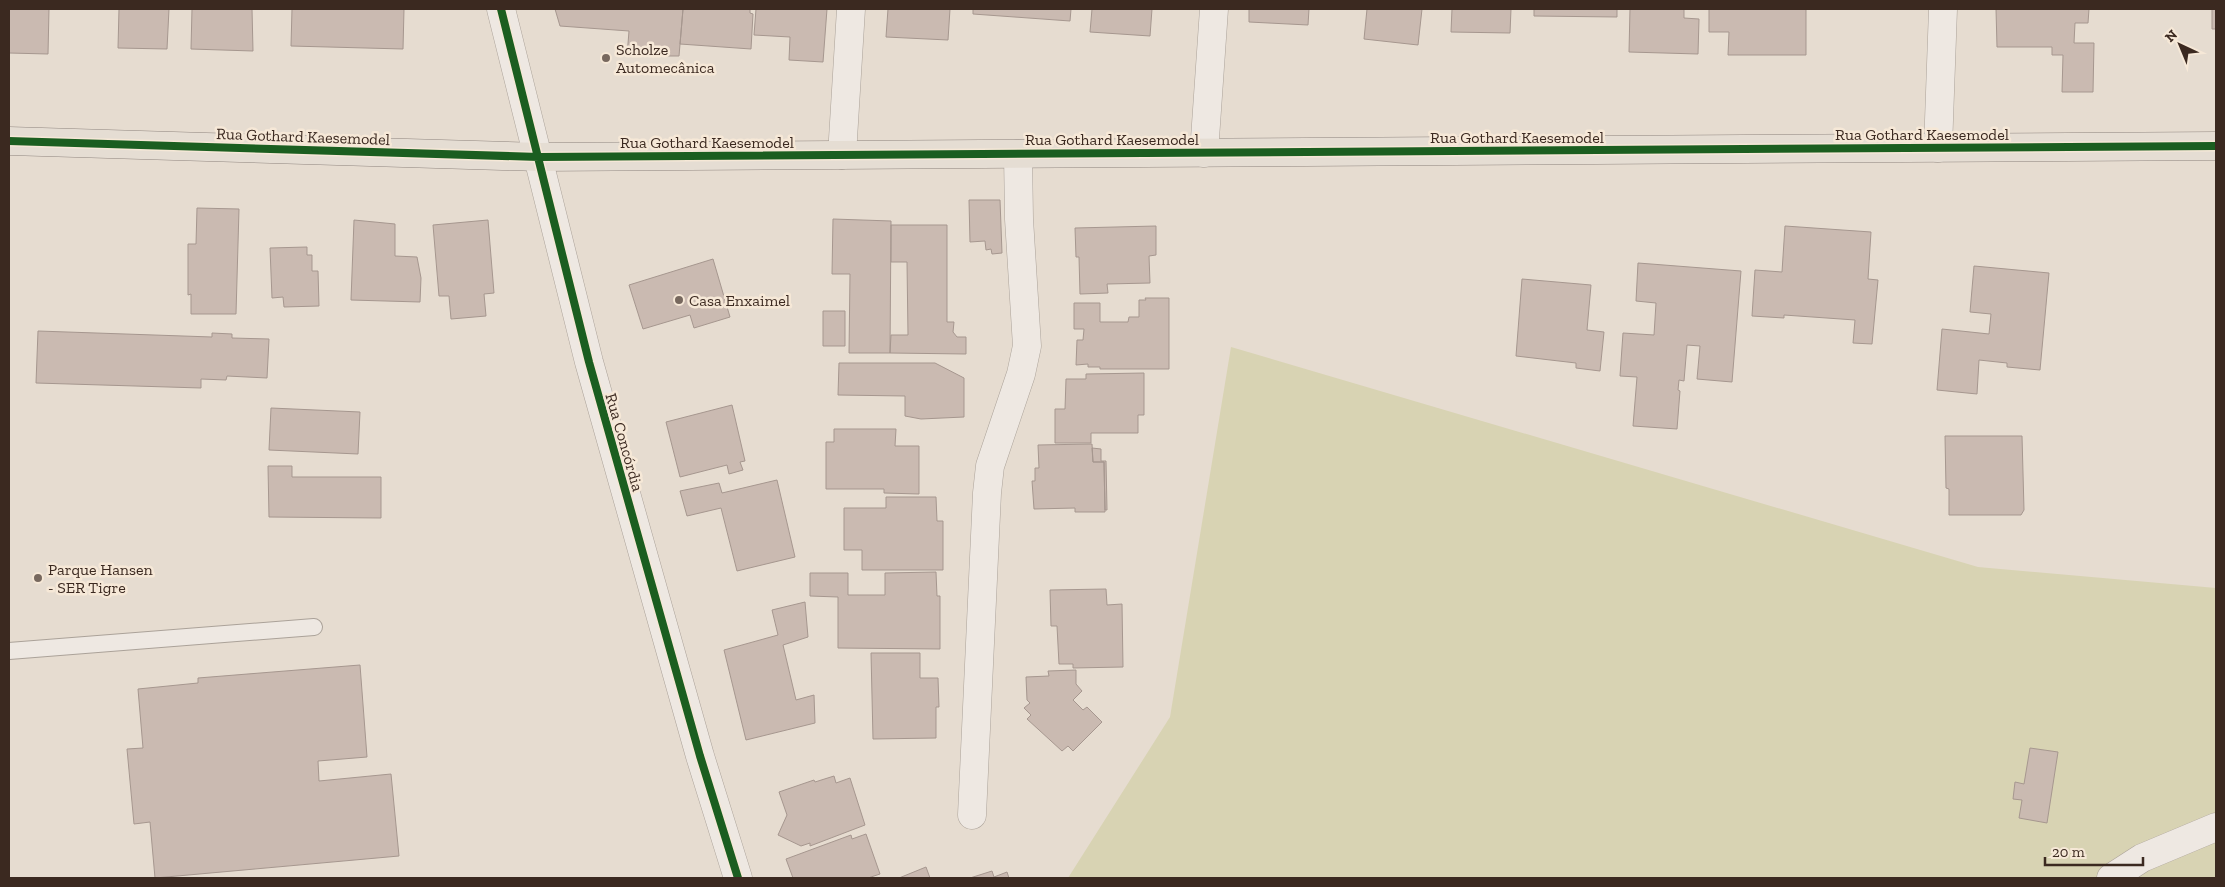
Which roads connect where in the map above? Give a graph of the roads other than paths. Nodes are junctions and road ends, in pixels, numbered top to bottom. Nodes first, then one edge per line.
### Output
1 (501, 9) edge
2 (851, 9) edge
3 (1214, 9) edge
4 (1943, 9) edge
5 (9, 141) edge
6 (2216, 146) edge
7 (1938, 148) junction
8 (1204, 153) junction
9 (1018, 154) junction
10 (842, 155) junction
11 (539, 157) junction
12 (314, 627) dead end
13 (9, 651) edge
14 (972, 815) dead end
15 (2216, 828) edge
16 (738, 878) edge
17 (2111, 878) edge

1 - 11 street, Rua Concórdia
2 - 10 street
3 - 8 street
4 - 7 street
5 - 11 main road, Rua Gothard Kaesemodel
6 - 7 main road, Rua Gothard Kaesemodel
7 - 8 main road, Rua Gothard Kaesemodel
8 - 9 main road, Rua Gothard Kaesemodel
9 - 10 main road, Rua Gothard Kaesemodel
9 - 14 street
10 - 11 main road, Rua Gothard Kaesemodel
11 - 16 street, Rua Concórdia
12 - 13 lane
15 - 17 street

